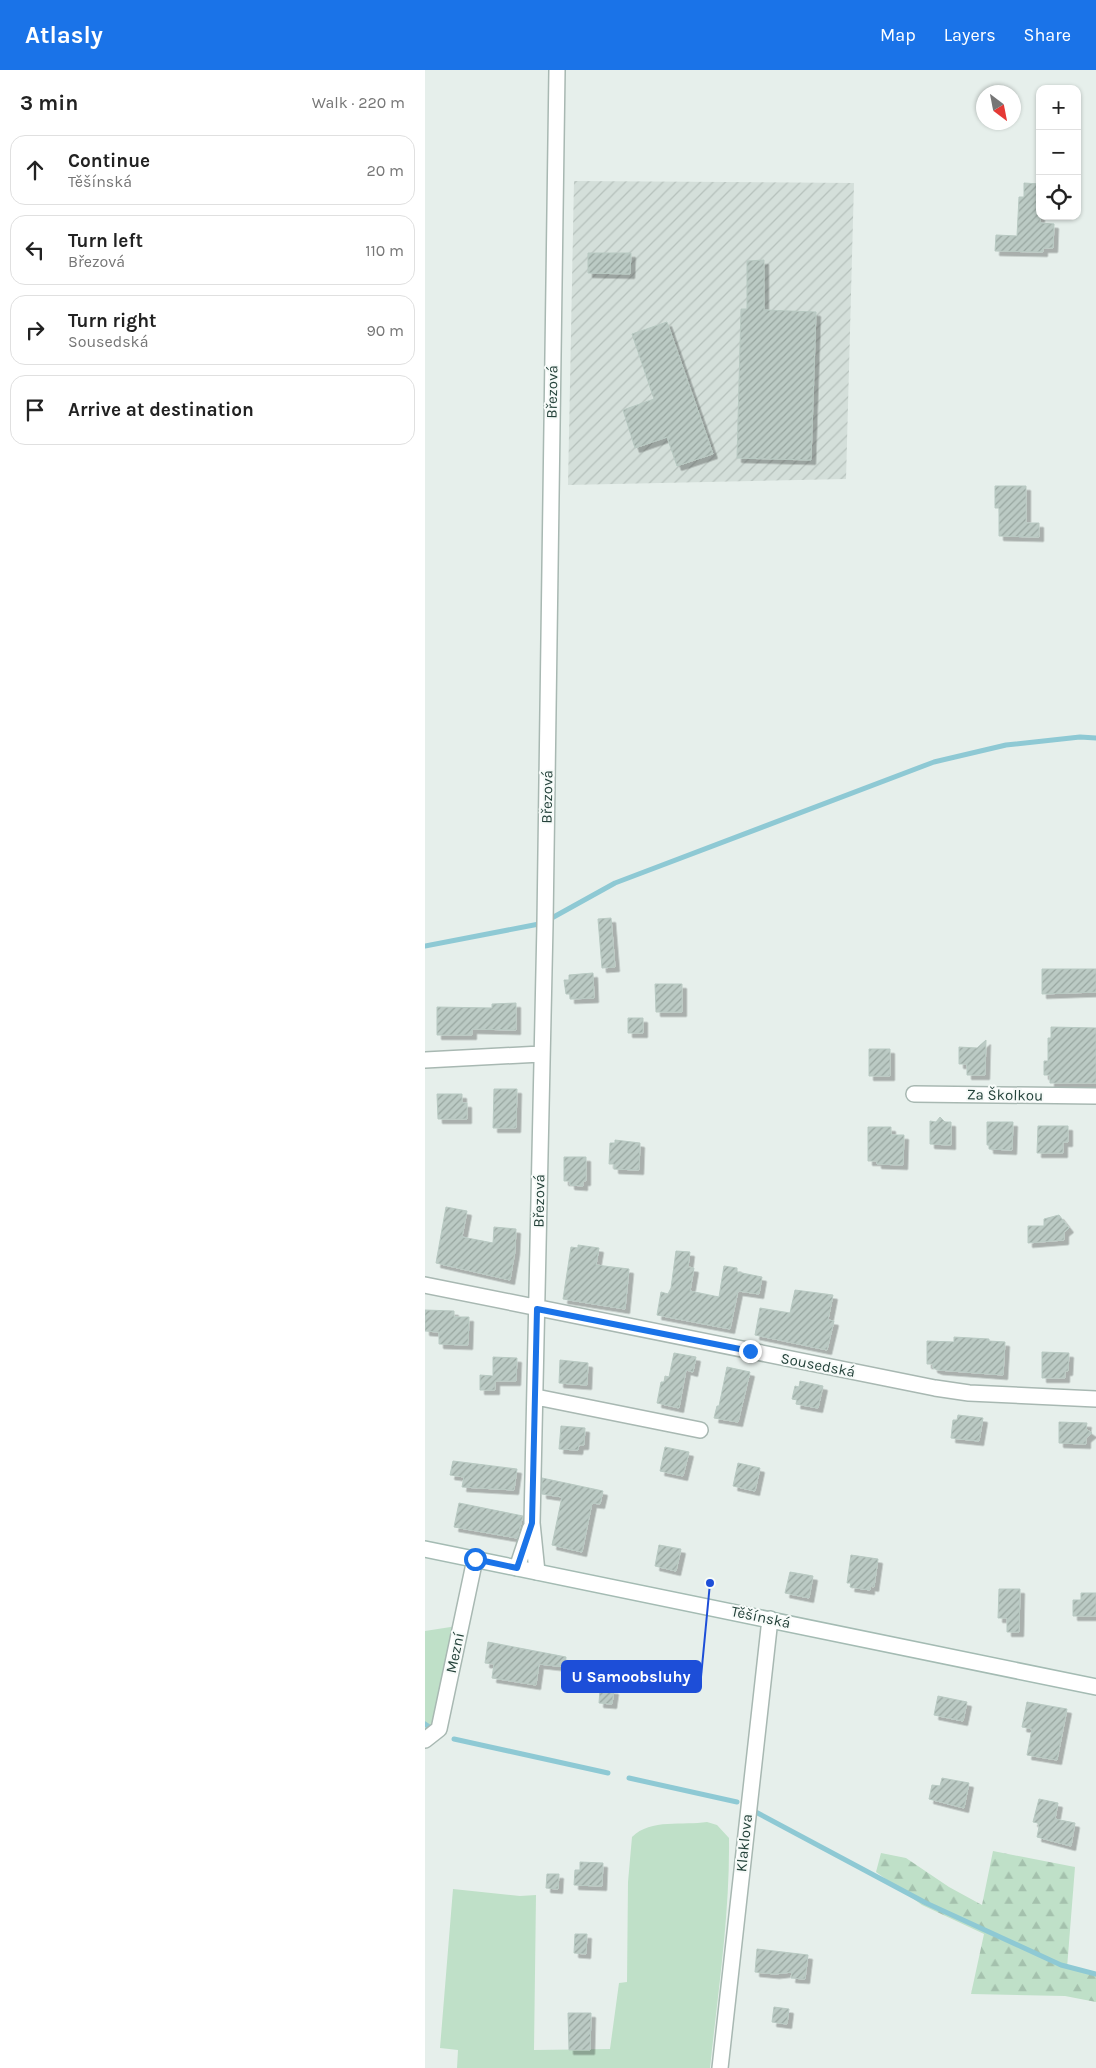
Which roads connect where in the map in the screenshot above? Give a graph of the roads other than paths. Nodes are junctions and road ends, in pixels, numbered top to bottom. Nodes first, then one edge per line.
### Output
1 (557, 70) edge
2 (541, 1054) junction
3 (425, 1060) edge
4 (914, 1094) dead end
5 (1096, 1096) edge
6 (425, 1284) edge
7 (537, 1309) junction
8 (536, 1397) junction
9 (1096, 1399) edge
10 (700, 1430) dead end
11 (532, 1523) junction
12 (425, 1549) edge
13 (475, 1559) junction
14 (517, 1568) junction
15 (537, 1572) junction
16 (770, 1619) junction
17 (1096, 1687) edge
18 (425, 1740) edge
19 (720, 2068) edge

1 - 2 street, Březová
2 - 3 street
2 - 7 street, Březová
4 - 5 street, Za Školkou
6 - 7 street, Sousedská
7 - 8 street, Březová
7 - 9 street, Sousedská
8 - 10 street
8 - 11 street, Březová
11 - 14 street, Březová
11 - 15 street, Březová
12 - 13 street, Těšínská
13 - 14 street, Těšínská
13 - 18 street, Mezní
14 - 15 street, Těšínská
15 - 16 street, Těšínská
16 - 17 street, Těšínská
16 - 19 street, Klaklova

